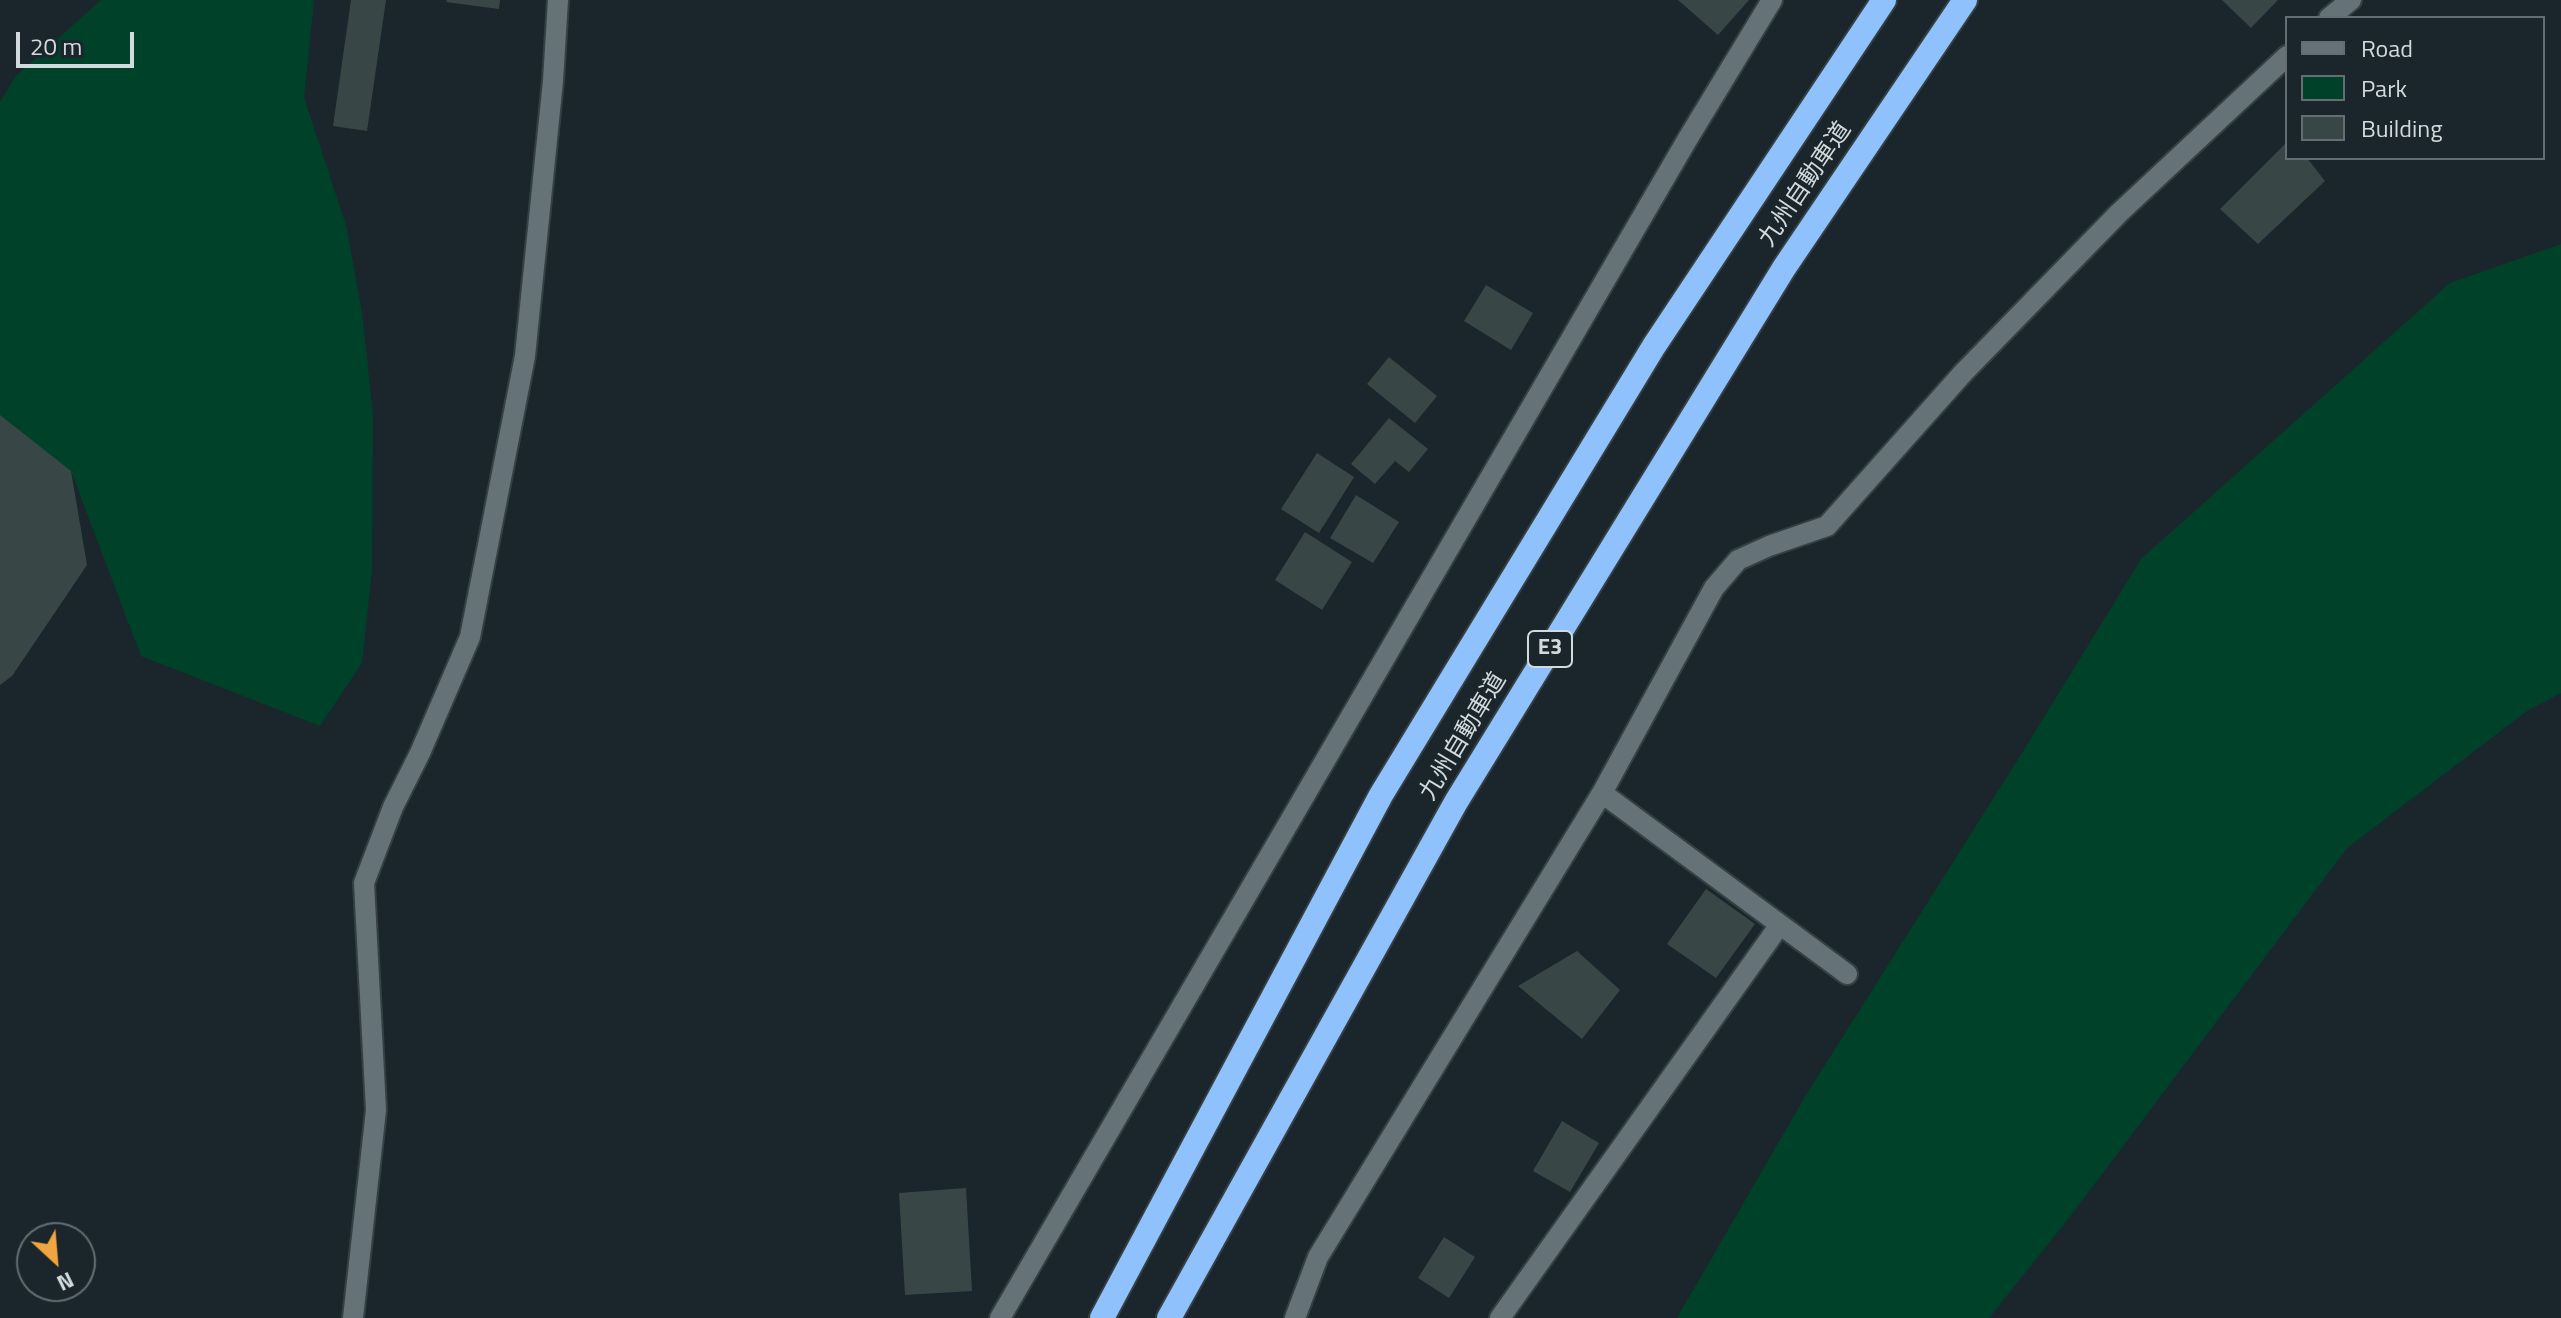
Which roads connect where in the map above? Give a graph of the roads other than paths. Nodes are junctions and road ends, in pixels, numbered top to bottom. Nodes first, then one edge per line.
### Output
1 (558, 0) edge
2 (1772, 0) edge
3 (1884, 0) edge
4 (1965, 0) edge
5 (2351, 0) edge
6 (2331, 16) edge
7 (2285, 58) edge
8 (1602, 793) junction
9 (1779, 926) junction
10 (1847, 974) dead end
11 (353, 1318) edge
12 (1000, 1318) edge
13 (1102, 1318) edge
14 (1169, 1318) edge
15 (1295, 1318) edge
16 (1500, 1318) edge

1 - 11 street
2 - 12 street
3 - 13 highway, 九州自動車道
4 - 14 highway, 九州自動車道 / E3
5 - 6 street
7 - 8 street
8 - 9 street
8 - 15 street
9 - 10 street
9 - 16 street

